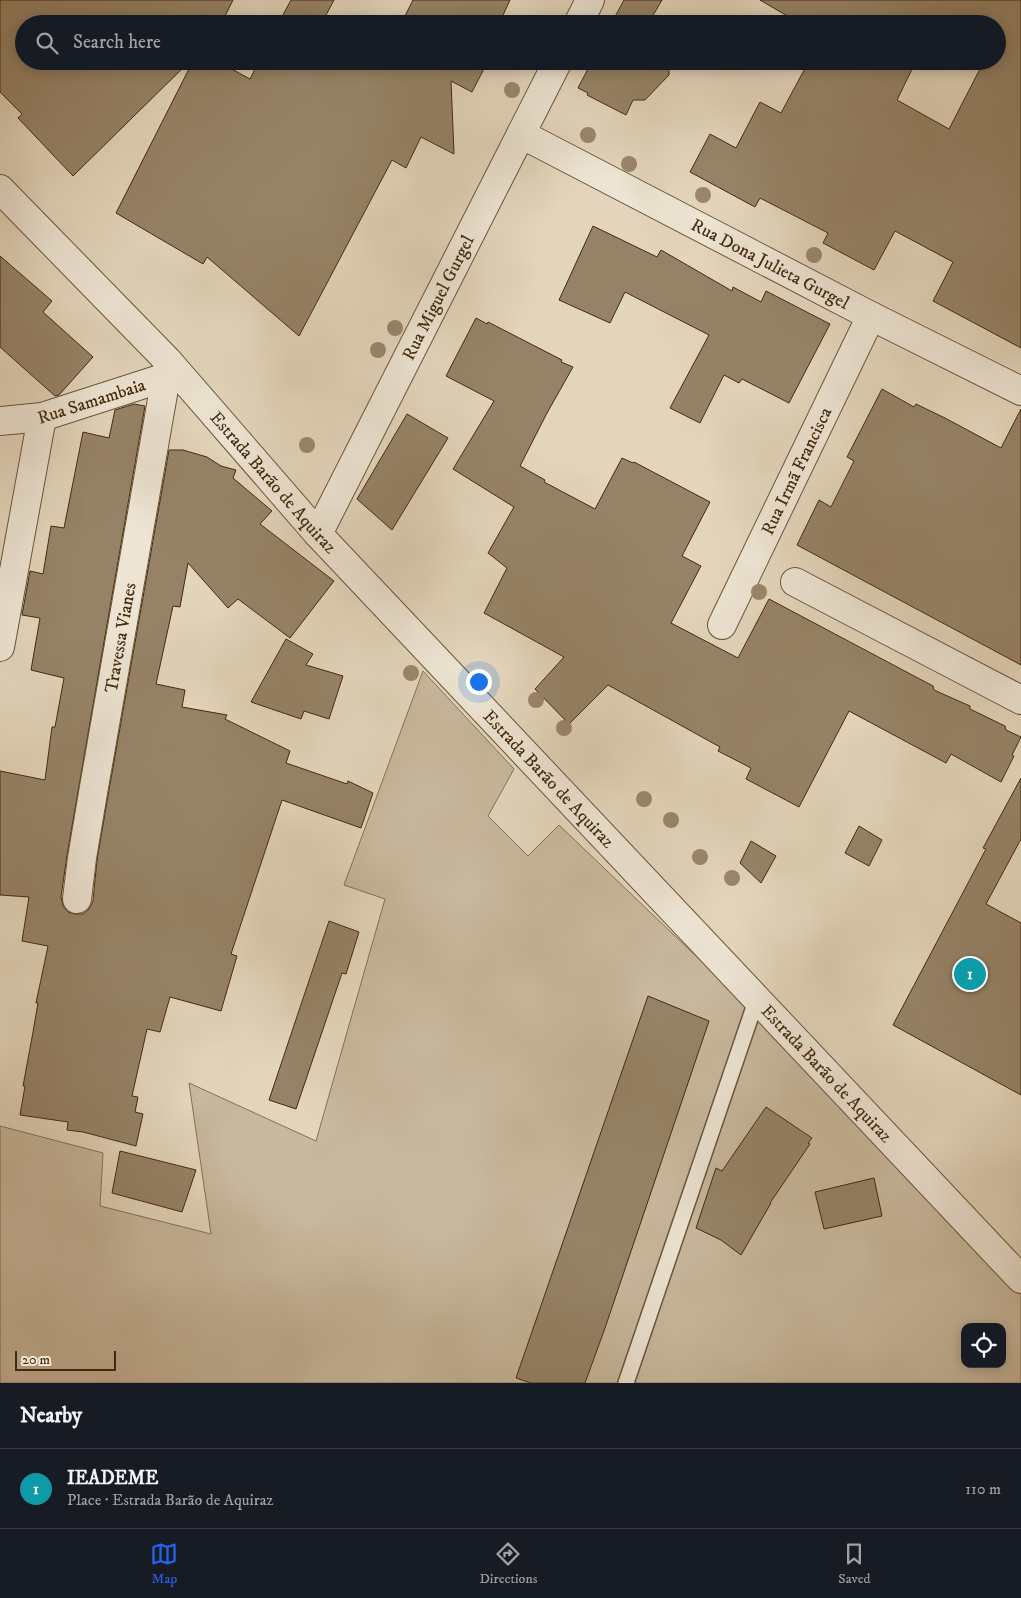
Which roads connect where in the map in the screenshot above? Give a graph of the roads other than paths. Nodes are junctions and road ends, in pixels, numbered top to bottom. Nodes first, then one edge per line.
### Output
1 (590, 0) edge
2 (582, 15) edge
3 (553, 70) edge
4 (521, 134) junction
5 (0, 189) edge
6 (871, 316) junction
7 (167, 369) junction
8 (1021, 391) edge
9 (42, 417) junction
10 (0, 421) edge
11 (318, 534) junction
12 (795, 582) dead end
13 (722, 625) dead end
14 (0, 647) edge
15 (1021, 700) edge
16 (78, 899) dead end
17 (756, 998) junction
18 (1021, 1279) edge
19 (626, 1383) edge

1 - 2 street
3 - 4 street, Rua Miguel Gurgel
4 - 6 street, Rua Dona Julieta Gurgel
4 - 11 street, Rua Miguel Gurgel
5 - 7 street, Estrada Barão de Aquiraz
6 - 8 street, Rua Dona Julieta Gurgel
6 - 13 street, Rua Irmã Francisca
7 - 9 street, Rua Samambaia
7 - 11 street, Estrada Barão de Aquiraz
7 - 16 street, Travessa Vianes
9 - 10 street, Rua Samambaia
9 - 14 street
11 - 17 street, Estrada Barão de Aquiraz
12 - 15 street
17 - 18 street, Estrada Barão de Aquiraz
17 - 19 lane

